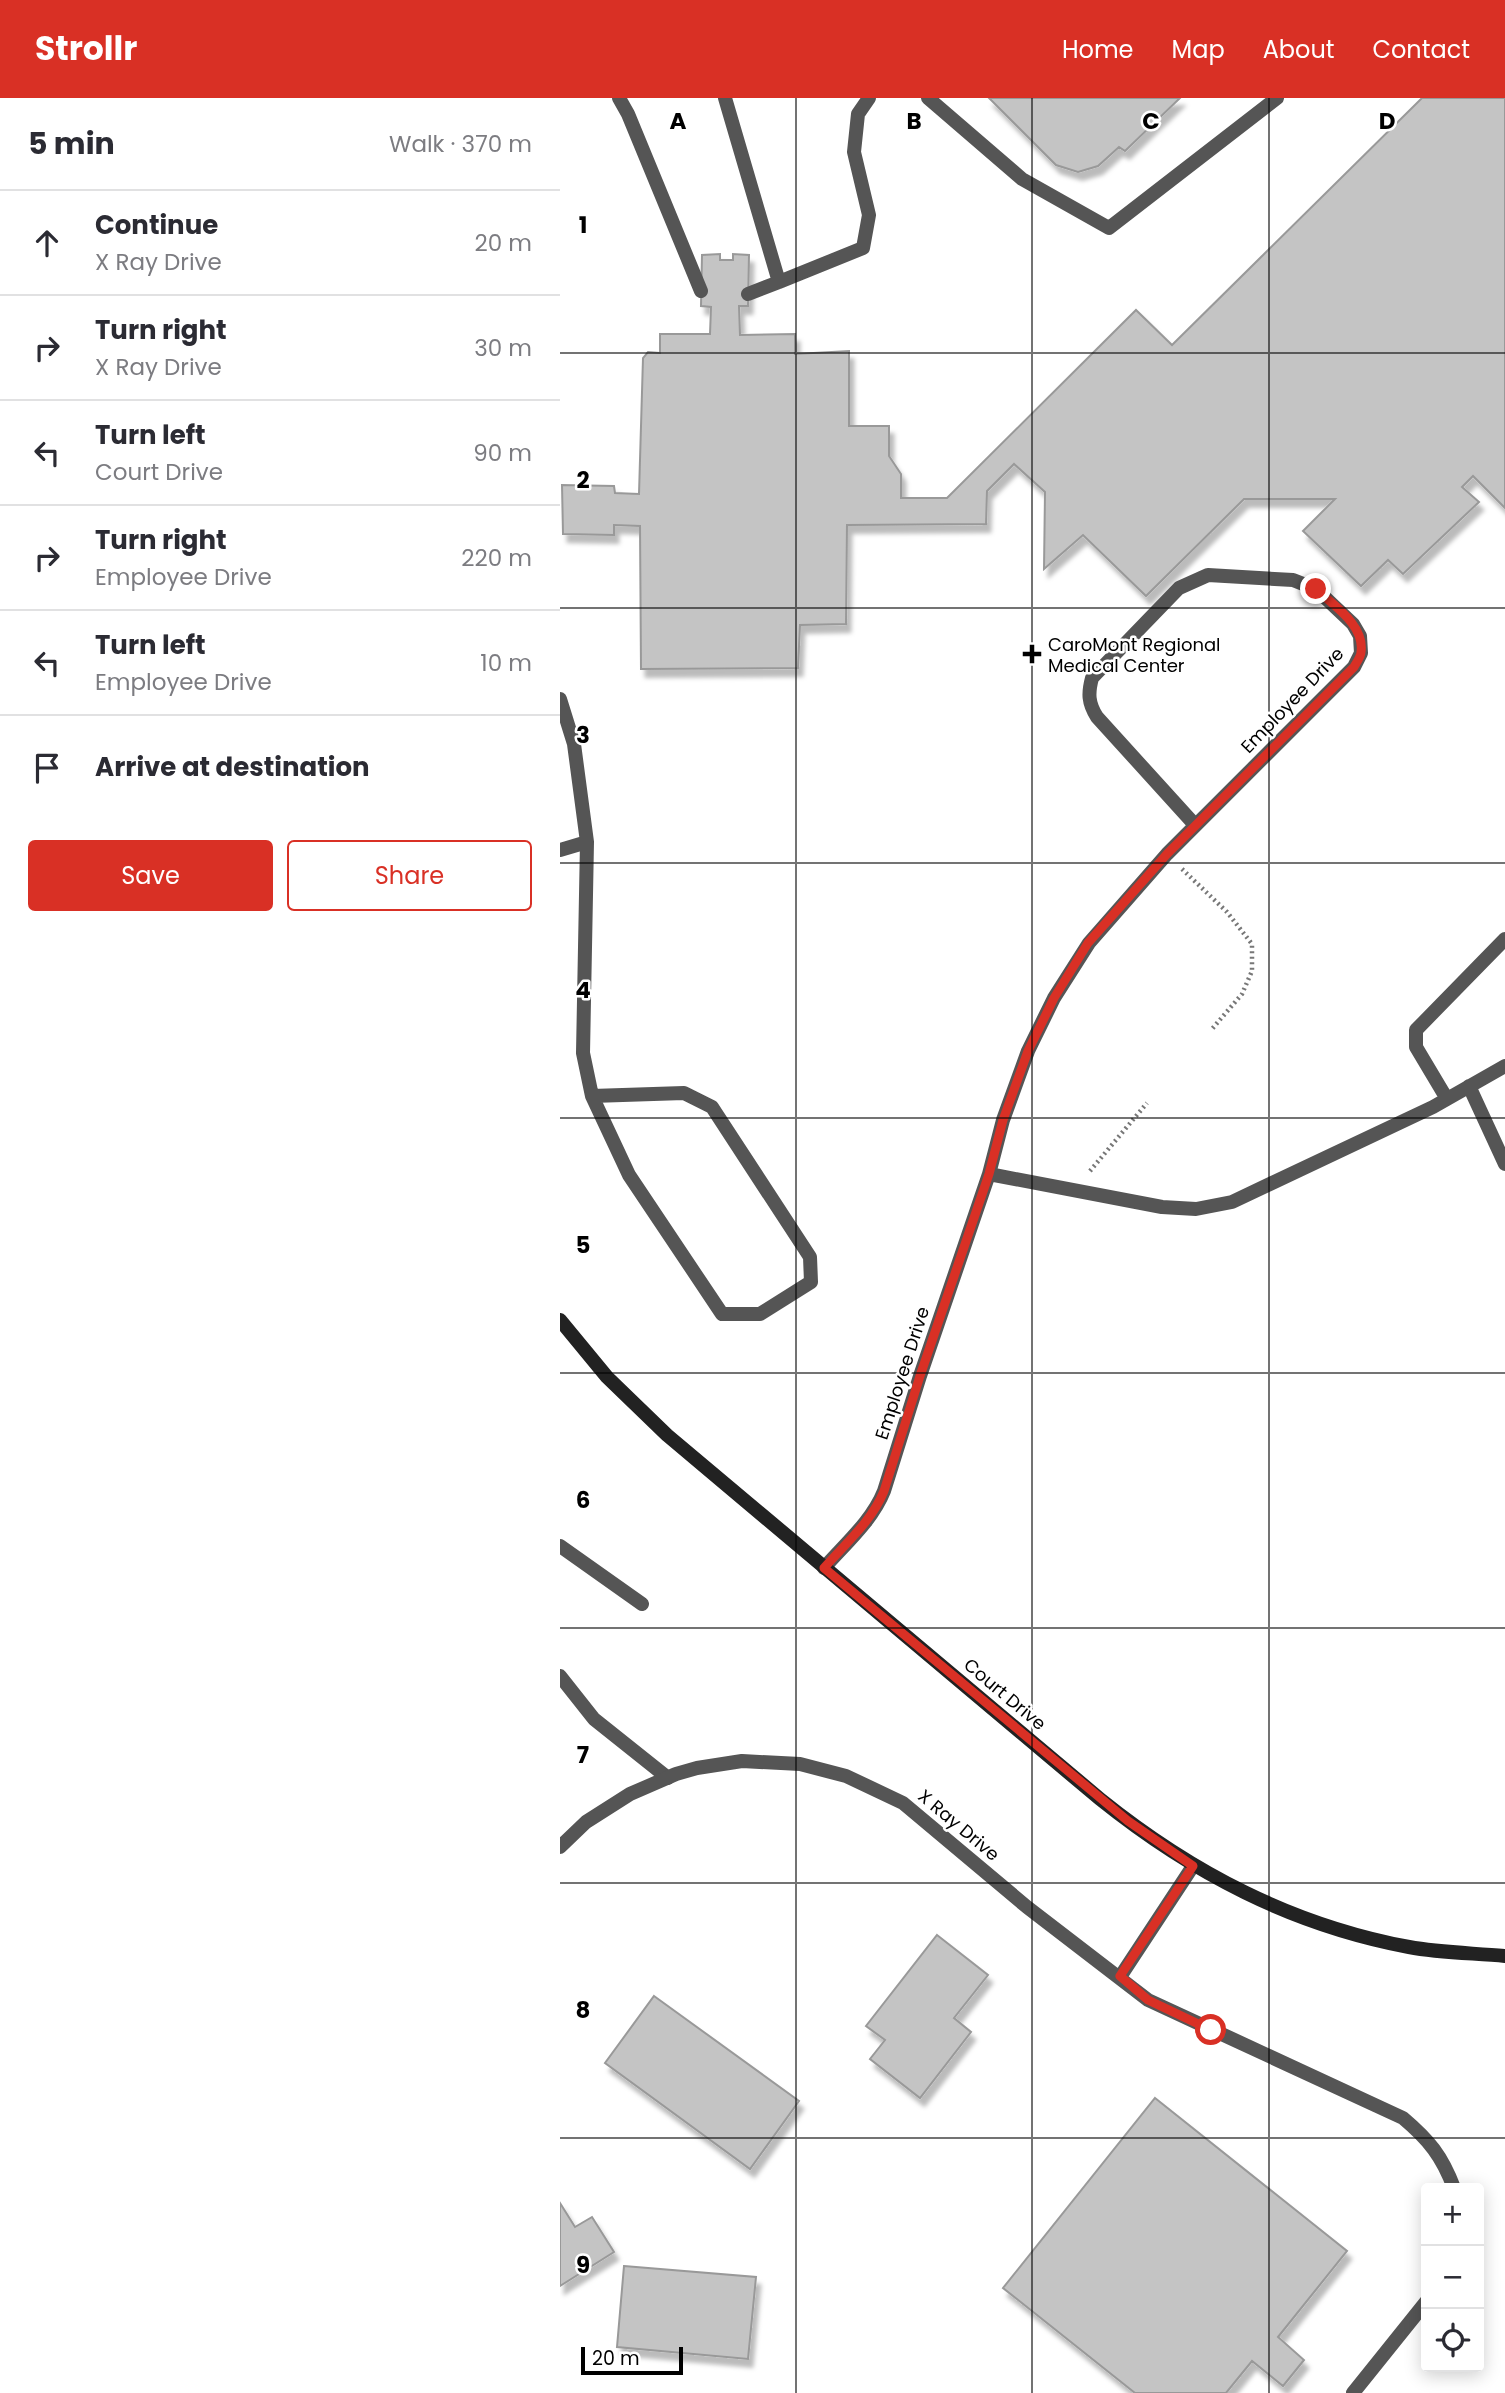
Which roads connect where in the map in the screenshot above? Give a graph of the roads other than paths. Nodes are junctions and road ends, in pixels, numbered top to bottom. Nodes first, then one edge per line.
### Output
1 (619, 98) edge
2 (725, 98) edge
3 (869, 98) edge
4 (928, 98) edge
5 (1277, 98) edge
6 (779, 282) junction
7 (701, 291) dead end
8 (748, 295) dead end
9 (560, 699) edge
10 (575, 752) junction
11 (560, 757) edge
12 (1195, 825) junction
13 (587, 842) junction
14 (560, 850) edge
15 (1505, 939) edge
16 (1505, 1066) edge
17 (1469, 1086) junction
18 (592, 1096) junction
19 (1447, 1099) junction
20 (1505, 1164) edge
21 (989, 1174) junction
22 (560, 1320) edge
23 (560, 1546) edge
24 (824, 1568) junction
25 (642, 1604) dead end
26 (560, 1676) edge
27 (668, 1777) junction
28 (560, 1847) edge
29 (1193, 1866) junction
30 (1505, 1956) edge
31 (1120, 1976) junction
32 (1452, 2183) edge
33 (1421, 2308) edge
34 (1353, 2393) edge

1 - 7 street
2 - 6 street
3 - 6 street
4 - 5 street
6 - 8 street
9 - 10 street
10 - 11 street
10 - 13 street
12 - 12 street, Employee Drive
12 - 21 street, Employee Drive
13 - 14 street
13 - 18 street
15 - 19 street
16 - 17 street
17 - 19 street
17 - 20 street
18 - 18 street
19 - 21 street
21 - 24 street, Employee Drive
22 - 24 street, Court Drive
23 - 25 street
24 - 29 street, Court Drive
26 - 27 street
27 - 28 street, X Ray Drive
27 - 31 street, X Ray Drive
29 - 30 street, Court Drive
29 - 31 street
31 - 32 street, X Ray Drive
33 - 34 street

